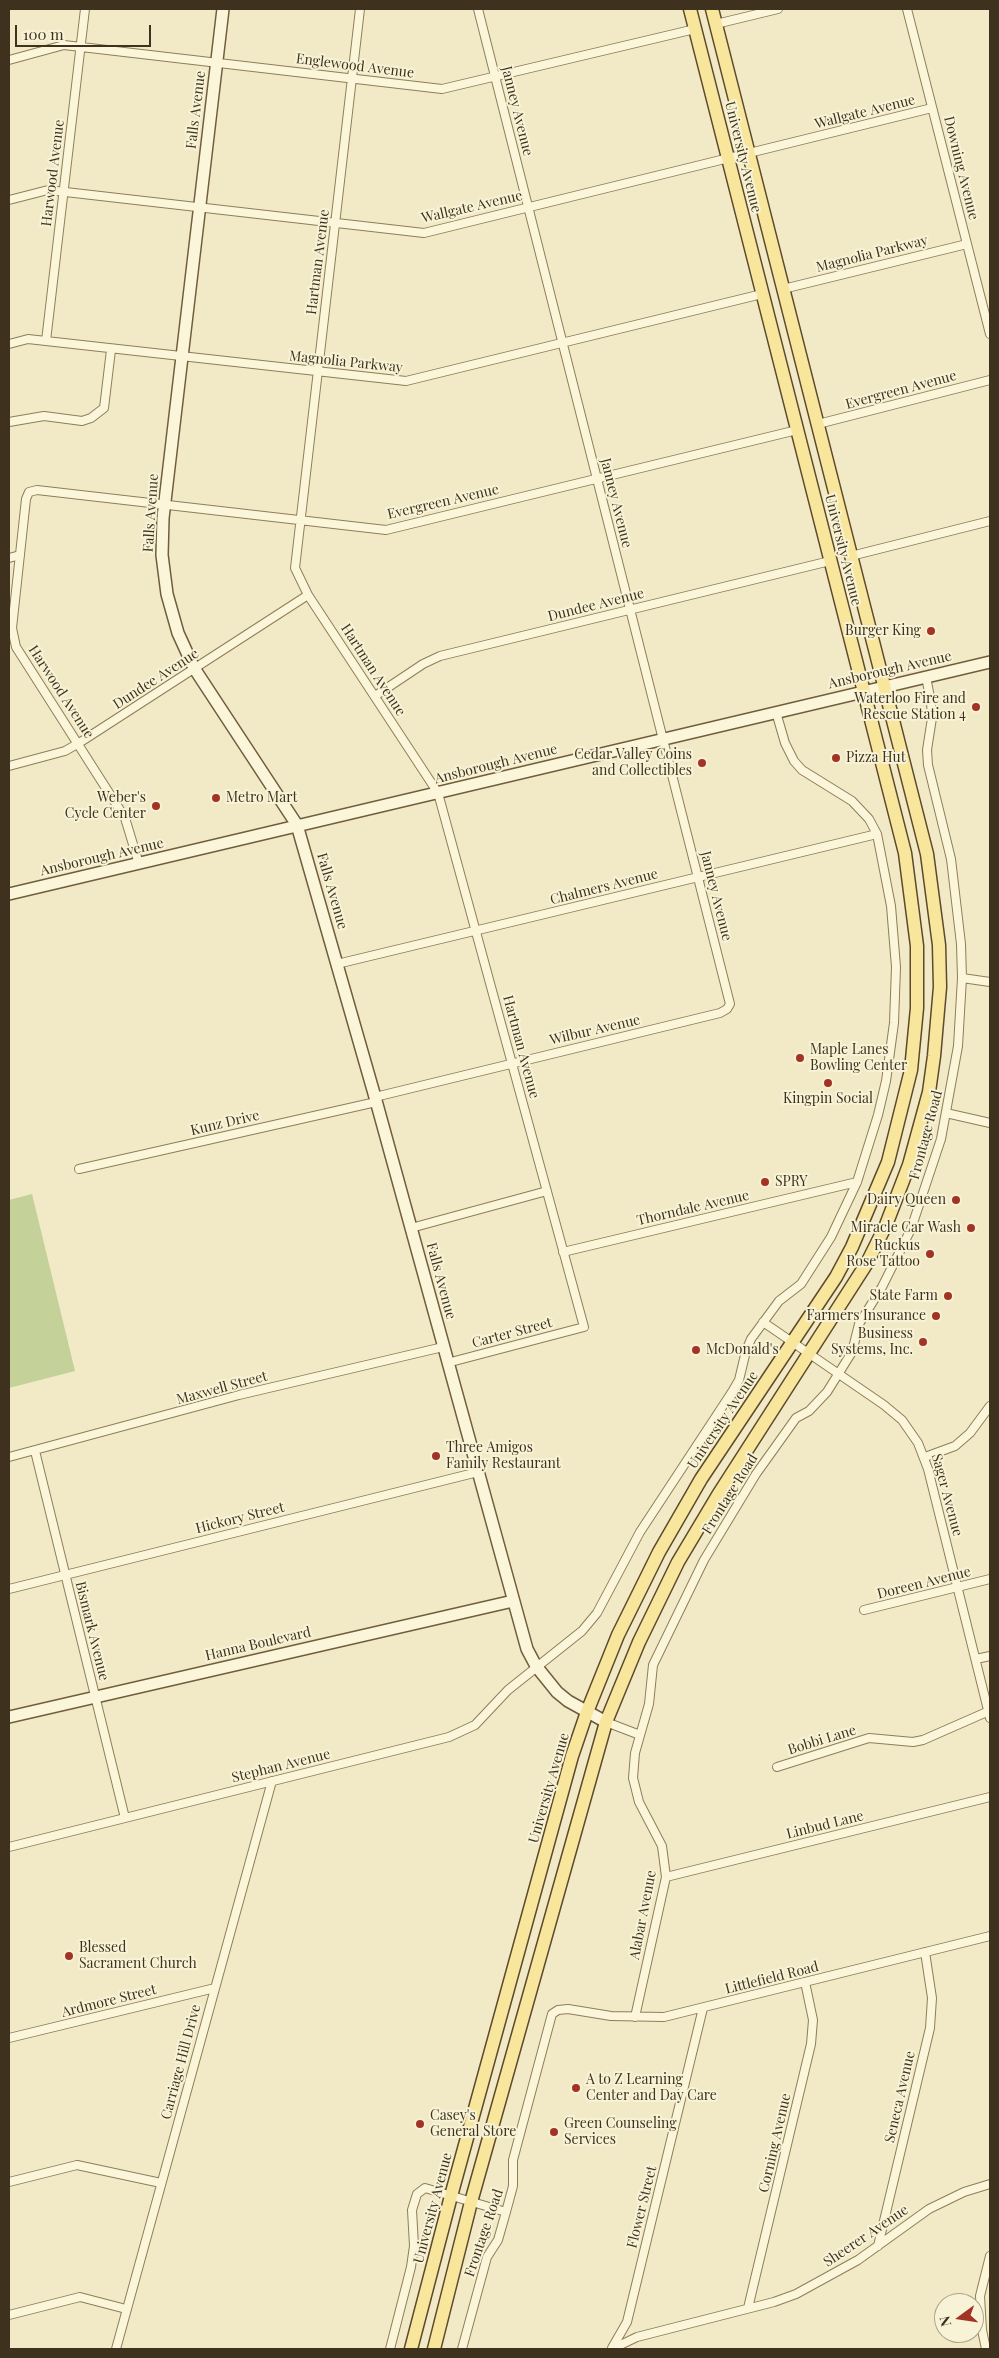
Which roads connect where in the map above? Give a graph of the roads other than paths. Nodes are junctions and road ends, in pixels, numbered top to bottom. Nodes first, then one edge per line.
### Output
1 (85, 9) edge
2 (223, 9) edge
3 (360, 9) edge
4 (478, 9) edge
5 (690, 9) edge
6 (712, 9) edge
7 (778, 9) edge
8 (907, 9) edge
9 (716, 24) junction
10 (695, 29) junction
11 (80, 48) junction
12 (9, 60) edge
13 (216, 62) junction
14 (495, 76) junction
15 (352, 78) junction
16 (932, 108) junction
17 (748, 154) junction
18 (728, 159) junction
19 (64, 192) junction
20 (9, 200) edge
21 (528, 207) junction
22 (200, 208) junction
23 (335, 223) junction
24 (967, 244) junction
25 (783, 289) junction
26 (762, 294) junction
27 (990, 334) edge
28 (46, 341) junction
29 (563, 342) junction
30 (9, 344) edge
31 (111, 350) junction
32 (182, 357) junction
33 (318, 371) junction
34 (990, 380) edge
35 (9, 422) edge
36 (818, 424) junction
37 (797, 430) junction
38 (597, 478) junction
39 (29, 492) joint
40 (165, 504) junction
41 (301, 520) junction
42 (990, 521) edge
43 (20, 555) junction
44 (851, 556) junction
45 (9, 558) edge
46 (830, 560) junction
47 (308, 595) junction
48 (631, 610) junction
49 (10, 628) edge
50 (990, 662) edge
51 (194, 668) junction
52 (926, 677) junction
53 (885, 686) junction
54 (864, 692) junction
55 (375, 696) junction
56 (776, 712) junction
57 (663, 739) junction
58 (79, 743) junction
59 (9, 766) edge
60 (438, 793) junction
61 (297, 825) junction
62 (877, 834) junction
63 (139, 864) junction
64 (698, 877) junction
65 (9, 894) edge
66 (476, 931) junction
67 (338, 964) junction
68 (962, 978) junction
69 (990, 982) edge
70 (730, 1004) joint
71 (512, 1063) junction
72 (376, 1099) junction
73 (946, 1113) junction
74 (990, 1123) edge
75 (79, 1169) dead end
76 (857, 1182) junction
77 (547, 1190) junction
78 (411, 1228) junction
79 (563, 1252) junction
80 (763, 1322) junction
81 (584, 1326) joint
82 (793, 1342) junction
83 (443, 1347) junction
84 (809, 1352) junction
85 (447, 1363) junction
86 (839, 1374) junction
87 (990, 1406) edge
88 (35, 1451) junction
89 (9, 1458) edge
90 (924, 1458) junction
91 (478, 1472) junction
92 (66, 1575) junction
93 (990, 1580) edge
94 (958, 1587) junction
95 (9, 1589) edge
96 (513, 1601) junction
97 (864, 1610) dead end
98 (990, 1656) edge
99 (976, 1659) junction
100 (536, 1666) junction
101 (96, 1697) junction
102 (587, 1712) junction
103 (989, 1715) edge
104 (9, 1717) edge
105 (606, 1722) junction
106 (640, 1735) junction
107 (777, 1767) dead end
108 (272, 1781) junction
109 (990, 1797) edge
110 (125, 1818) junction
111 (9, 1847) edge
112 (666, 1877) junction
113 (990, 1936) edge
114 (925, 1952) junction
115 (805, 1982) junction
116 (214, 1988) junction
117 (702, 2008) junction
118 (558, 2010) joint
119 (635, 2017) junction
120 (9, 2038) edge
121 (9, 2182) edge
122 (161, 2183) junction
123 (990, 2184) edge
124 (451, 2196) junction
125 (471, 2202) junction
126 (506, 2212) junction
127 (878, 2246) junction
128 (990, 2256) edge
129 (748, 2308) junction
130 (126, 2309) junction
131 (9, 2315) edge
132 (116, 2349) edge
133 (390, 2349) edge
134 (411, 2349) edge
135 (434, 2349) edge
136 (465, 2349) edge
137 (612, 2349) edge
138 (986, 2349) edge

1 - 11 street, Harwood Avenue
2 - 13 street, Falls Avenue
3 - 15 street, Hartman Avenue
4 - 14 street, Janney Avenue
5 - 10 main road, University Avenue
6 - 9 main road, University Avenue
7 - 9 street
8 - 16 street, Downing Avenue
9 - 17 main road, University Avenue
10 - 14 street, Englewood Avenue
10 - 18 main road, University Avenue
11 - 12 street, Englewood Avenue
11 - 13 street, Englewood Avenue
11 - 19 street, Harwood Avenue
13 - 15 street, Englewood Avenue
13 - 22 street, Falls Avenue
14 - 15 street, Englewood Avenue
14 - 21 street, Janney Avenue
15 - 23 street, Hartman Avenue
16 - 17 street, Wallgate Avenue
16 - 24 street, Downing Avenue
17 - 18 street, Wallgate Avenue
17 - 25 main road, University Avenue
18 - 21 street, Wallgate Avenue
18 - 26 main road, University Avenue
19 - 20 street, Wallgate Avenue
19 - 22 street, Wallgate Avenue
19 - 28 street, Harwood Avenue
21 - 23 street, Wallgate Avenue
21 - 29 street, Janney Avenue
22 - 23 street, Wallgate Avenue
22 - 32 street, Falls Avenue
23 - 33 street, Hartman Avenue
24 - 25 street, Magnolia Parkway
24 - 27 street, Downing Avenue
25 - 36 main road, University Avenue
26 - 29 street, Magnolia Parkway
26 - 37 main road, University Avenue
28 - 30 street, Magnolia Parkway
28 - 31 street, Magnolia Parkway
29 - 33 street, Magnolia Parkway
29 - 38 street, Janney Avenue
31 - 32 street, Magnolia Parkway
31 - 35 street
32 - 33 street, Magnolia Parkway
32 - 40 street, Falls Avenue
33 - 41 street, Hartman Avenue
34 - 36 street, Evergreen Avenue
36 - 44 main road, University Avenue
37 - 38 street, Evergreen Avenue
37 - 46 main road, University Avenue
38 - 41 street, Evergreen Avenue
38 - 48 street, Janney Avenue
39 - 40 street, Evergreen Avenue
39 - 43 street, Harwood Avenue
40 - 41 street, Evergreen Avenue
40 - 51 street, Falls Avenue
41 - 47 street, Hartman Avenue
42 - 44 street
43 - 45 street
43 - 49 street, Harwood Avenue
44 - 53 main road, University Avenue
46 - 48 street, Dundee Avenue
46 - 54 main road, University Avenue
47 - 51 street, Dundee Avenue
47 - 55 street, Hartman Avenue
48 - 55 street, Dundee Avenue
48 - 57 street, Janney Avenue
49 - 58 street, Harwood Avenue
50 - 52 street, Ansborough Avenue
51 - 58 street, Dundee Avenue
51 - 61 street, Falls Avenue
52 - 53 street, Ansborough Avenue
52 - 68 street, Frontage Road
53 - 54 street, Ansborough Avenue
53 - 84 main road, University Avenue
54 - 56 street, Ansborough Avenue
54 - 82 main road, University Avenue
55 - 60 street, Hartman Avenue
56 - 57 street, Ansborough Avenue
56 - 62 street
57 - 60 street, Ansborough Avenue
57 - 64 street, Janney Avenue
58 - 59 street, Dundee Avenue
58 - 63 street, Harwood Avenue
60 - 61 street, Ansborough Avenue
60 - 66 street, Hartman Avenue
61 - 63 street, Ansborough Avenue
61 - 67 street, Falls Avenue
62 - 64 street, Chalmers Avenue
62 - 76 street
63 - 65 street, Ansborough Avenue
64 - 66 street, Chalmers Avenue
64 - 70 street, Janney Avenue
66 - 67 street, Chalmers Avenue
66 - 71 street, Hartman Avenue
67 - 72 street, Falls Avenue
68 - 69 street
68 - 73 street, Frontage Road
70 - 71 street, Wilbur Avenue
71 - 72 street, Wilbur Avenue
71 - 77 street, Hartman Avenue
72 - 75 street, Kunz Drive
72 - 78 street, Falls Avenue
73 - 74 street
73 - 86 street, Frontage Road
76 - 79 street, Thorndale Avenue
76 - 80 street
77 - 78 street
77 - 79 street, Hartman Avenue
78 - 83 street, Falls Avenue
79 - 81 street, Hartman Avenue
80 - 82 street, Sager Avenue
80 - 100 street
81 - 85 street, Carter Street
82 - 84 street, Sager Avenue
82 - 102 main road, University Avenue
83 - 85 street, Falls Avenue
83 - 88 street, Maxwell Street
84 - 86 street, Sager Avenue
84 - 105 main road, University Avenue
85 - 91 street, Falls Avenue
86 - 90 street, Sager Avenue
86 - 106 street, Frontage Road
87 - 90 street
88 - 89 street, Maxwell Street
88 - 92 street, Bismark Avenue
90 - 94 street, Sager Avenue
91 - 92 street, Hickory Street
91 - 96 street, Falls Avenue
92 - 95 street, Hickory Street
92 - 101 street, Bismark Avenue
93 - 94 street, Doreen Avenue
94 - 97 street, Doreen Avenue
94 - 99 street, Sager Avenue
96 - 100 street, Falls Avenue
96 - 101 street, Hanna Boulevard
98 - 99 street
99 - 103 street, Sager Avenue
100 - 102 street, Falls Avenue
100 - 108 street, Stephan Avenue
101 - 104 street, Hanna Boulevard
101 - 110 street, Bismark Avenue
102 - 105 street, Falls Avenue
102 - 124 main road, University Avenue
103 - 107 street, Bobbi Lane
105 - 106 street, Falls Avenue
105 - 125 main road, University Avenue
106 - 112 street, Alabar Avenue
108 - 110 street, Stephan Avenue
108 - 116 street, Carriage Hill Drive
109 - 112 street, Linbud Lane
110 - 111 street, Stephan Avenue
112 - 119 street, Alabar Avenue
113 - 114 street, Littlefield Road
114 - 115 street, Littlefield Road
114 - 127 street, Seneca Avenue
115 - 117 street, Littlefield Road
115 - 129 street, Corning Avenue
116 - 120 street, Ardmore Street
116 - 122 street, Carriage Hill Drive
117 - 119 street, Littlefield Road
117 - 137 street, Flower Street
118 - 119 street, Littlefield Road
118 - 126 street, Frontage Road
121 - 122 street
122 - 130 street, Carriage Hill Drive
123 - 127 street, Sheerer Avenue
124 - 125 street
124 - 133 street
124 - 134 main road, University Avenue
125 - 126 street
125 - 135 main road, University Avenue
126 - 136 street, Frontage Road
127 - 129 street, Sheerer Avenue
128 - 138 street
129 - 137 street, Sheerer Avenue
130 - 131 street
130 - 132 street, Carriage Hill Drive

